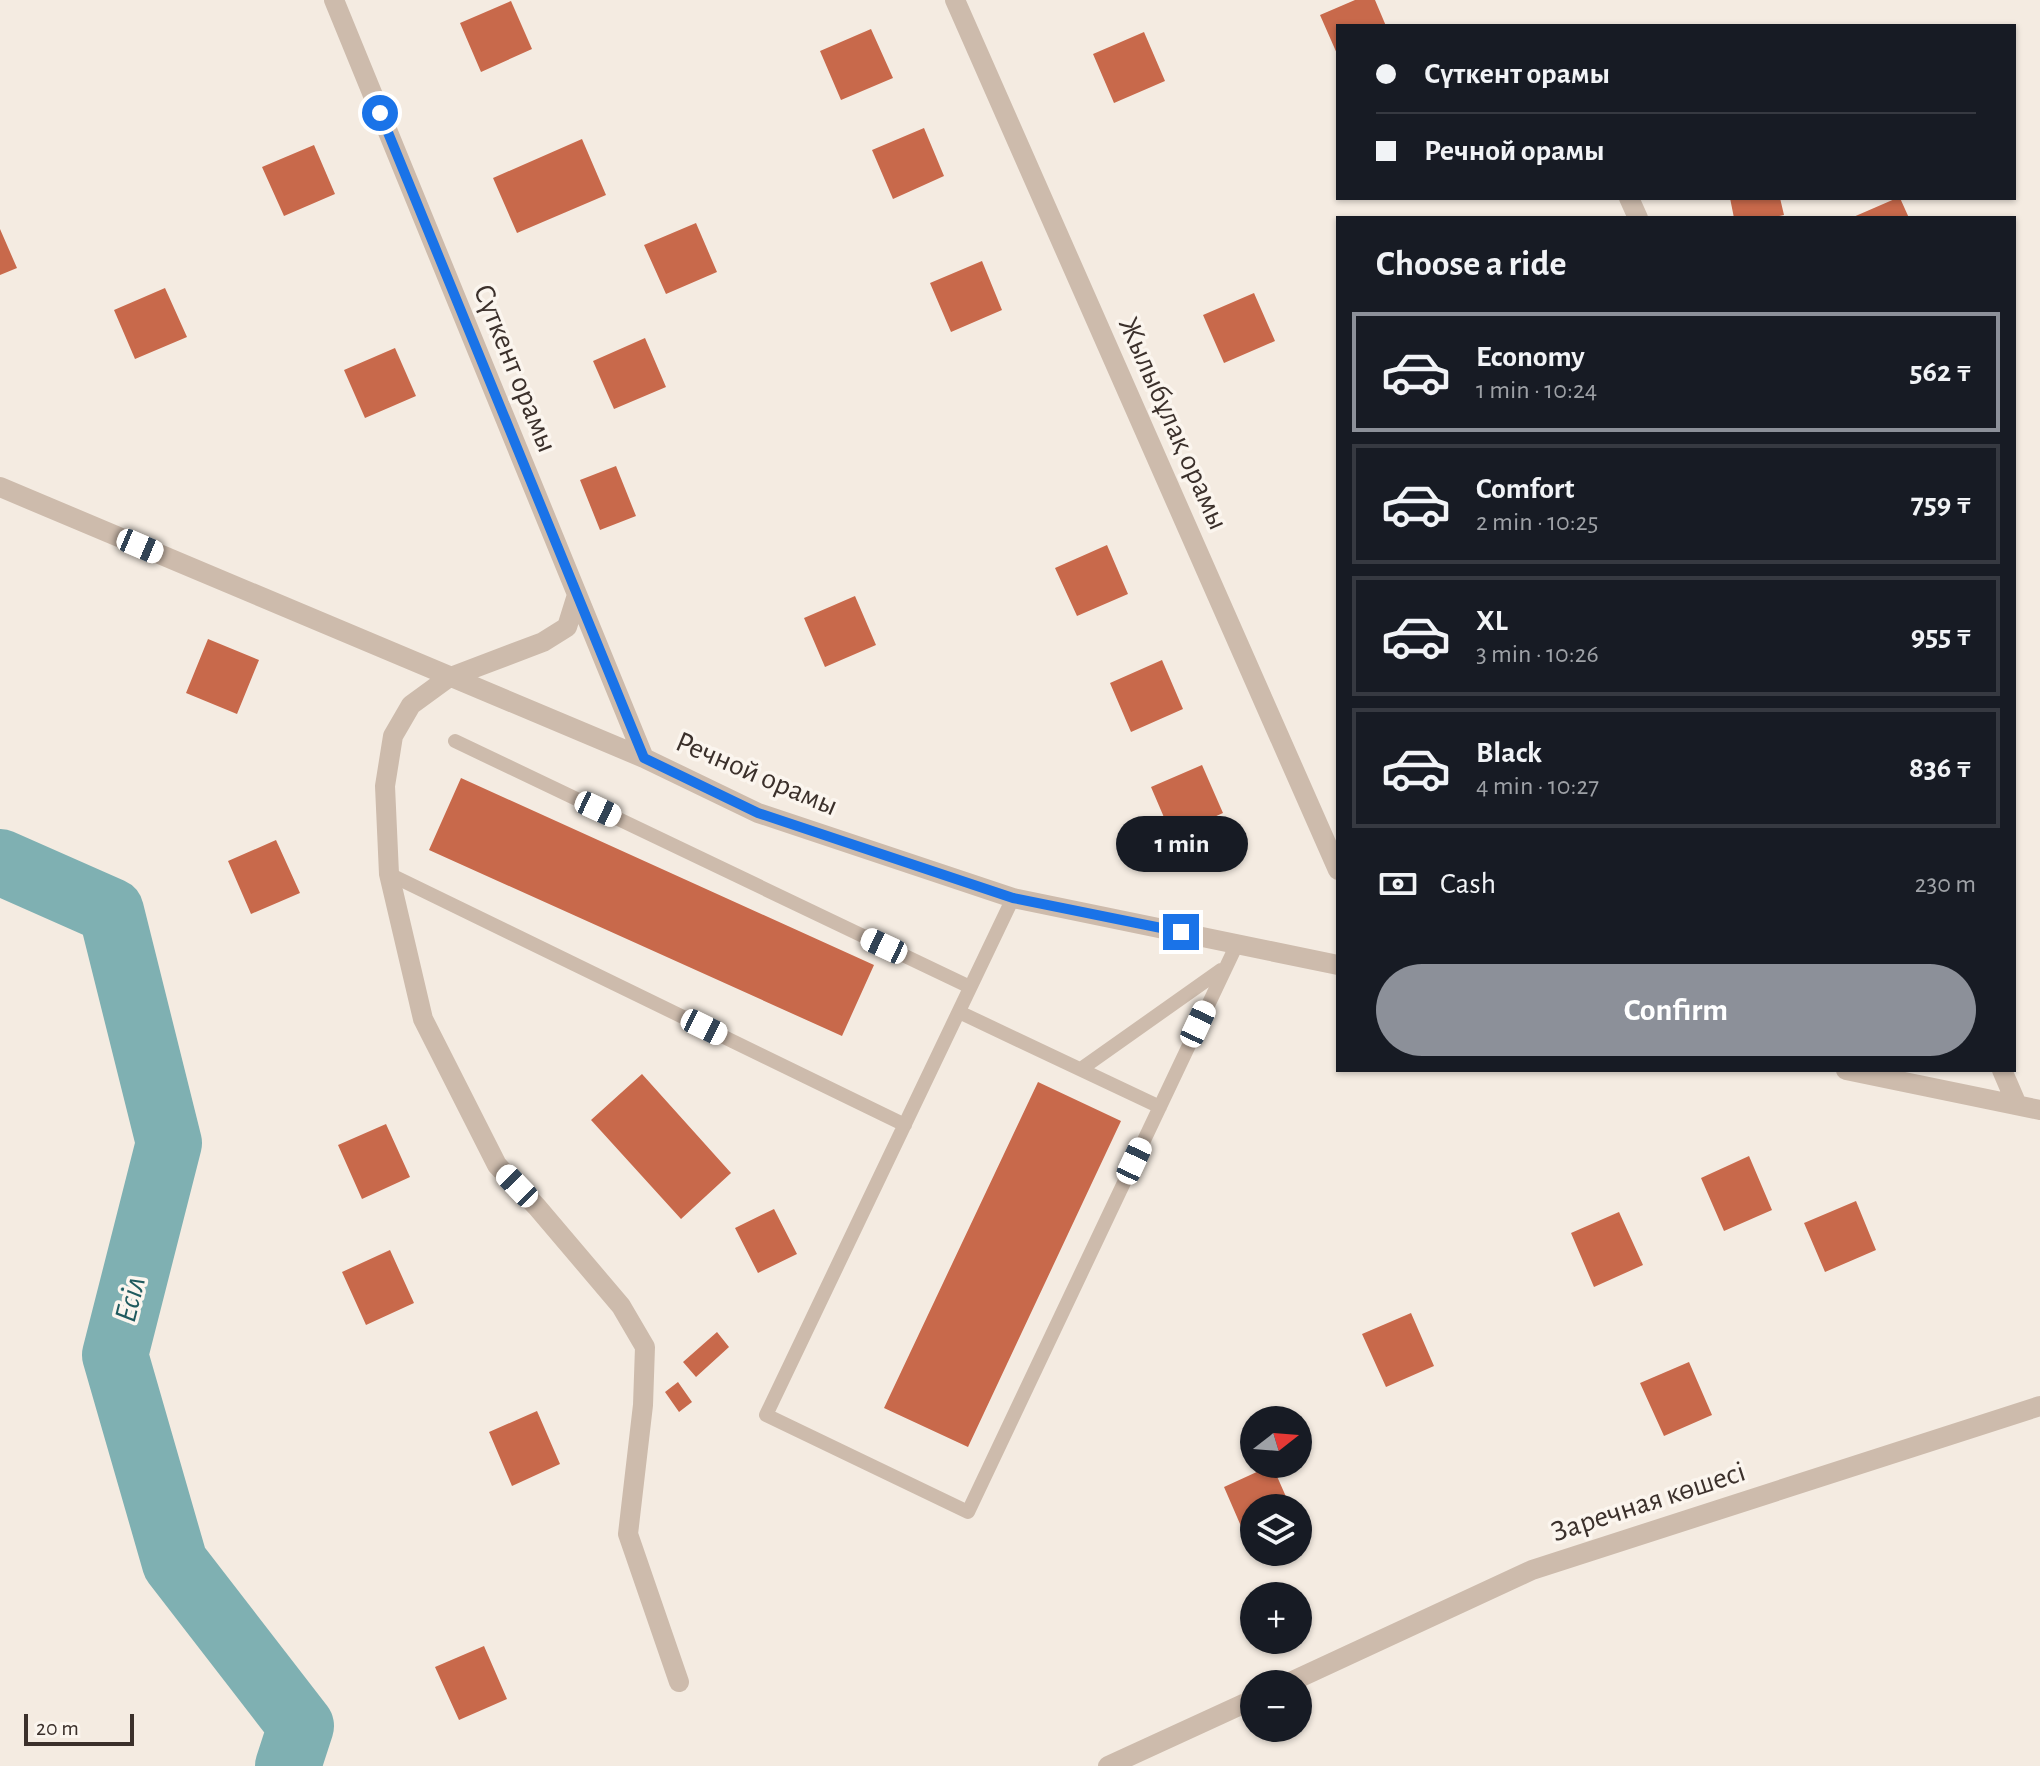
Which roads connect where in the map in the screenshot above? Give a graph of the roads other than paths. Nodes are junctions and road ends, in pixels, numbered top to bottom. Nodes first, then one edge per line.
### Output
1 (334, 0) edge
2 (955, 0) edge
3 (0, 487) edge
4 (577, 595) junction
5 (448, 678) junction
6 (455, 741) dead end
7 (644, 758) junction
8 (1336, 865) edge
9 (389, 874) junction
10 (1013, 898) junction
11 (1237, 944) junction
12 (1336, 965) edge
13 (1223, 969) junction
14 (970, 987) junction
15 (959, 1012) junction
16 (1081, 1069) junction
17 (1856, 1072) edge
18 (2003, 1072) edge
19 (2017, 1105) junction
20 (1160, 1107) junction
21 (2040, 1110) edge
22 (905, 1125) junction
23 (2040, 1406) edge
24 (1312, 1672) edge
25 (679, 1682) dead end
26 (1240, 1705) edge
27 (1108, 1766) edge

1 - 4 street, Сүткент орамы
2 - 8 street, Жылыбұлақ орамы
3 - 5 street, Речной орамы
4 - 5 street
4 - 7 street, Сүткент орамы
5 - 7 street, Речной орамы
5 - 9 street
6 - 14 lane
7 - 10 street, Речной орамы
9 - 22 lane
9 - 25 street
10 - 11 street, Речной орамы
10 - 14 lane
11 - 12 street, Речной орамы
11 - 13 lane
13 - 16 lane
13 - 20 lane
14 - 15 lane
15 - 16 lane
15 - 22 lane
16 - 20 lane
17 - 19 street
18 - 19 street
19 - 21 street
20 - 22 lane
23 - 24 street, Заречная көшесі
26 - 27 street

